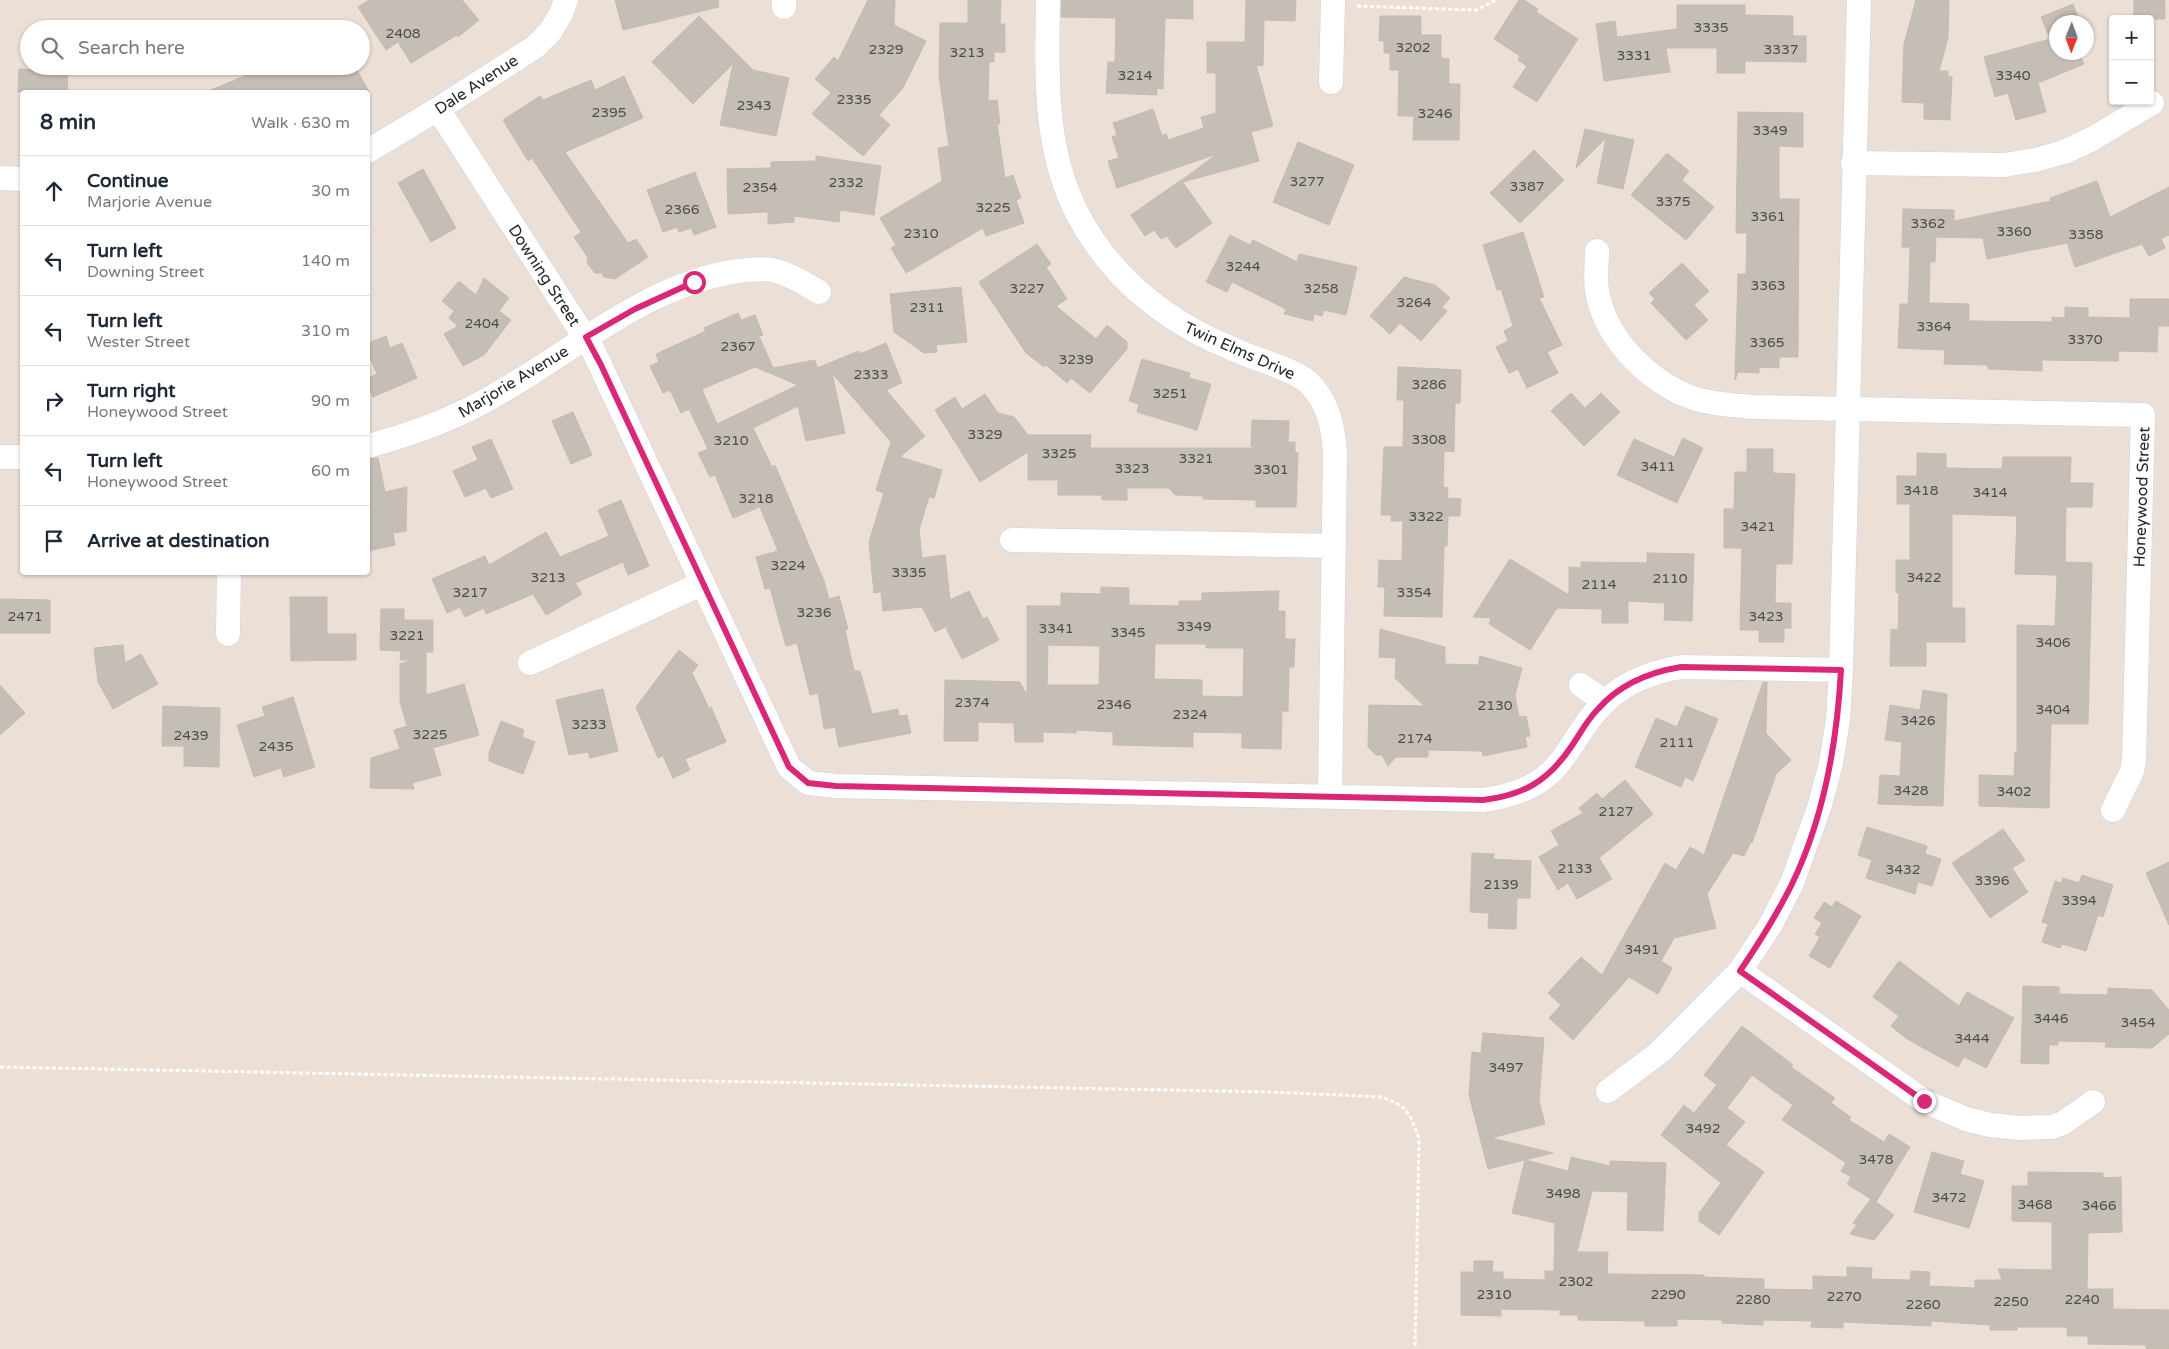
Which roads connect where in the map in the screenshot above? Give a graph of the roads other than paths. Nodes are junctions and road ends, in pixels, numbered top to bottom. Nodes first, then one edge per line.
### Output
1 (566, 0) edge
2 (1048, 0) edge
3 (1859, 0) edge
4 (1343, 3) edge
5 (1331, 82) dead end
6 (2149, 105) edge
7 (438, 109) junction
8 (370, 150) edge
9 (1853, 162) junction
10 (0, 178) edge
11 (20, 179) edge
12 (1597, 251) dead end
13 (820, 292) dead end
14 (586, 337) junction
15 (1847, 409) junction
16 (370, 445) edge
17 (0, 457) edge
18 (20, 457) edge
19 (1012, 540) dead end
20 (1334, 546) junction
21 (229, 575) edge
22 (703, 583) junction
23 (228, 634) dead end
24 (530, 663) dead end
25 (1841, 670) junction
26 (1581, 685) dead end
27 (1605, 702) junction
28 (1330, 796) junction
29 (2113, 810) dead end
30 (1740, 971) junction
31 (1608, 1091) dead end
32 (2093, 1102) dead end

1 - 7 street, Dale Avenue
2 - 20 street, Twin Elms Drive
3 - 9 street
4 - 5 street
6 - 9 street
7 - 8 street, Dale Avenue
7 - 14 street, Downing Street
9 - 15 street
10 - 11 street
12 - 15 street, Honeywood Street
13 - 14 street, Marjorie Avenue
14 - 16 street, Marjorie Avenue
14 - 22 street, Downing Street
15 - 25 street
15 - 29 street, Honeywood Street
17 - 18 street
19 - 20 street
20 - 28 street, Twin Elms Drive
21 - 23 street
22 - 24 street
22 - 28 street, Downing Street
25 - 27 street
25 - 30 street
26 - 27 street
27 - 28 street
30 - 31 street
30 - 32 street

